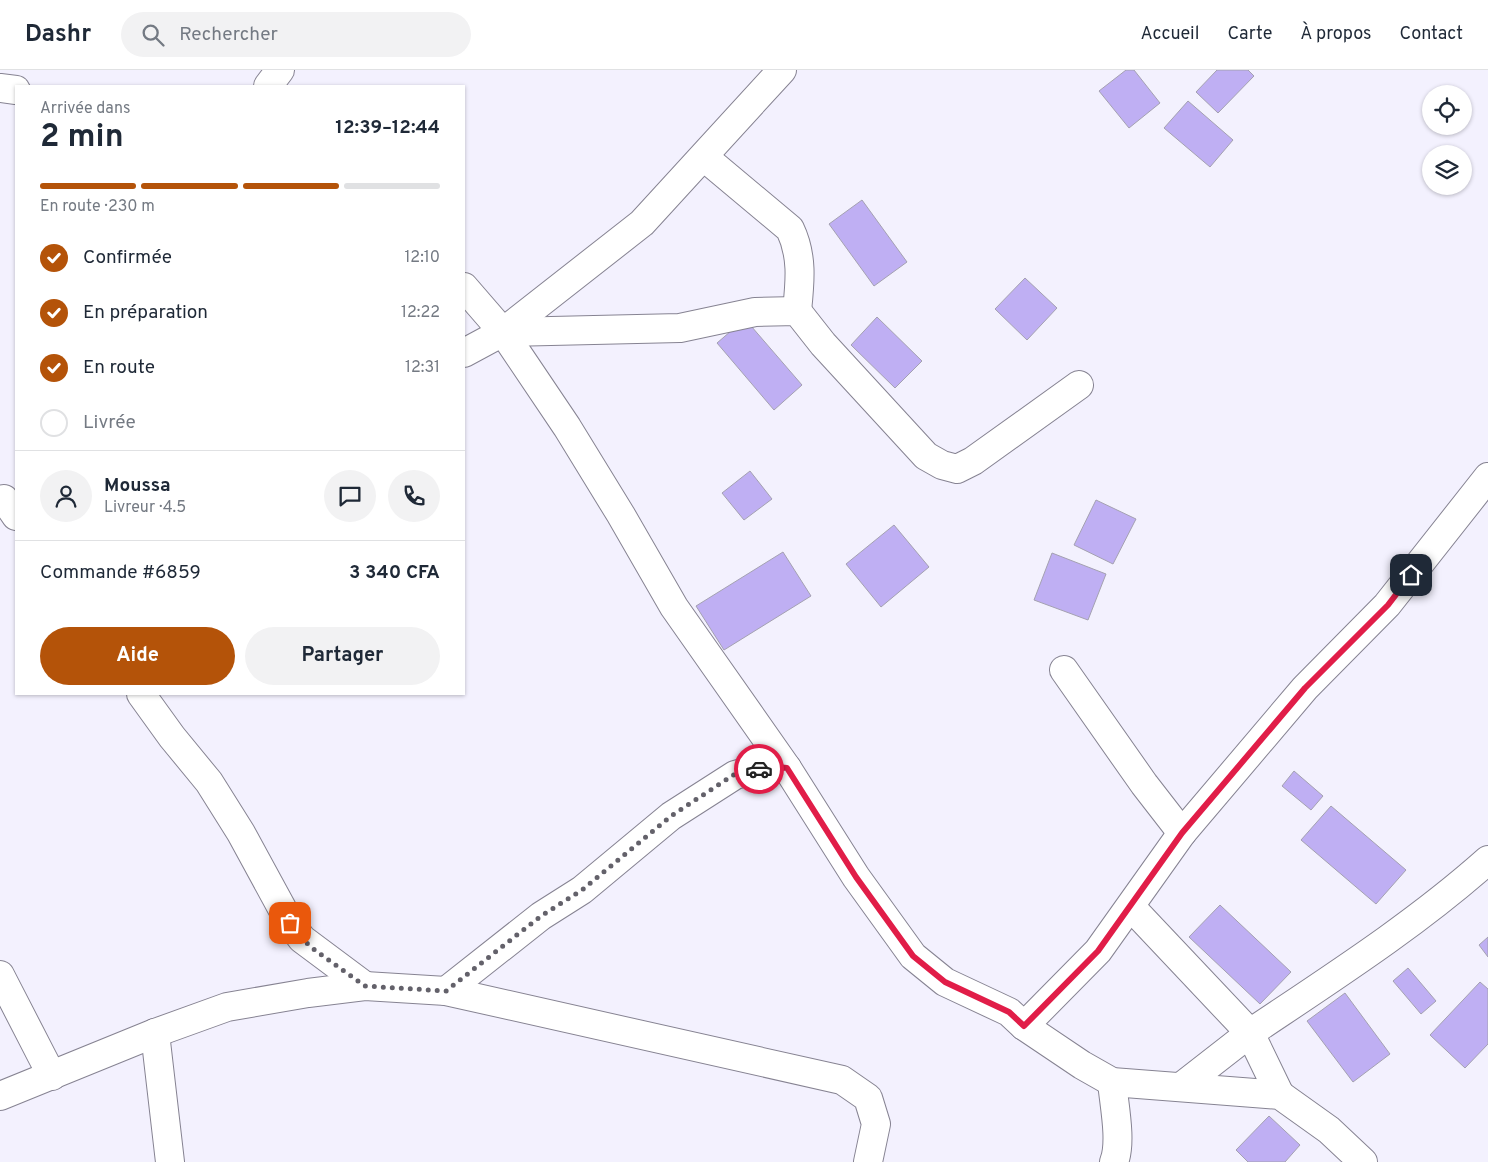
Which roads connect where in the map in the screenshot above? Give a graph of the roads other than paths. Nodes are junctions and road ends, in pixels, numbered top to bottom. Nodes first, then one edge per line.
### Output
1 (280, 70) edge
2 (782, 70) edge
3 (269, 85) edge
4 (0, 88) edge
5 (15, 90) edge
6 (704, 157) junction
7 (465, 288) edge
8 (797, 311) junction
9 (503, 332) junction
10 (465, 352) edge
11 (1079, 385) dead end
12 (1488, 476) edge
13 (1064, 670) dead end
14 (142, 695) edge
15 (787, 768) junction
16 (1182, 833) junction
17 (1488, 860) edge
18 (1131, 907) junction
19 (0, 975) edge
20 (365, 986) junction
21 (446, 991) junction
22 (1024, 1026) junction
23 (155, 1033) junction
24 (1250, 1033) junction
25 (52, 1076) junction
26 (1112, 1082) junction
27 (1182, 1086) junction
28 (1280, 1095) junction
29 (0, 1096) edge
30 (170, 1162) edge
31 (868, 1162) edge
32 (1114, 1162) edge
33 (1363, 1162) edge

1 - 3 street
2 - 6 street
4 - 5 street
6 - 8 street
6 - 9 street
7 - 9 street
8 - 9 street
8 - 11 street
9 - 10 street
9 - 15 street
12 - 16 street
13 - 16 street
14 - 20 street
15 - 21 street
15 - 22 street
16 - 18 street
17 - 24 street
18 - 22 street
18 - 24 street
19 - 25 street
20 - 21 street
20 - 23 street
21 - 31 street
22 - 26 street
23 - 25 street
23 - 30 street
24 - 27 street
24 - 28 street
25 - 29 street
26 - 27 street
26 - 32 street
27 - 28 street
28 - 33 street

